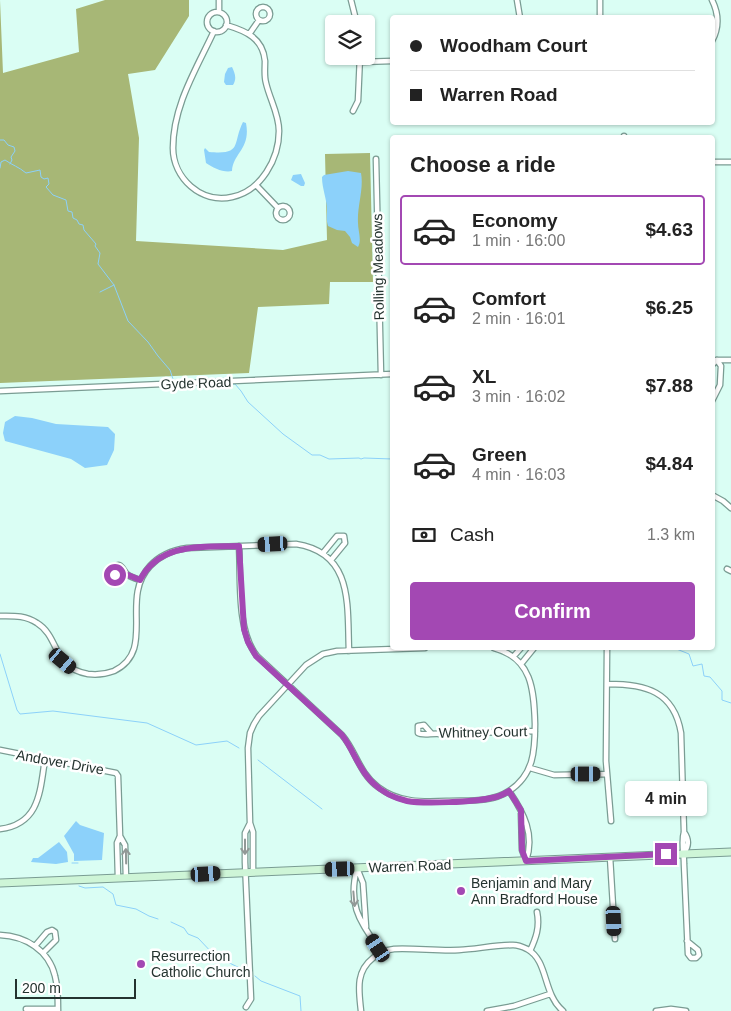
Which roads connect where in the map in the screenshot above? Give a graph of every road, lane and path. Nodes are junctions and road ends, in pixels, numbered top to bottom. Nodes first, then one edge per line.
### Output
1 (220, 0) edge
2 (351, 0) edge
3 (517, 0) edge
4 (600, 0) edge
5 (712, 0) edge
6 (219, 12) junction
7 (354, 15) edge
8 (520, 15) edge
9 (600, 15) edge
10 (259, 20) dead end
11 (226, 25) junction
12 (214, 31) junction
13 (715, 33) edge
14 (250, 34) junction
15 (375, 60) edge
16 (390, 61) edge
17 (361, 65) edge
18 (353, 111) dead end
19 (376, 159) dead end
20 (715, 162) edge
21 (731, 162) edge
22 (256, 185) junction
23 (278, 208) dead end
24 (731, 360) edge
25 (715, 361) edge
26 (715, 362) edge
27 (390, 374) edge
28 (380, 375) junction
29 (0, 391) edge
30 (715, 393) edge
31 (715, 497) edge
32 (731, 508) edge
33 (239, 546) junction
34 (323, 553) junction
35 (331, 560) junction
36 (128, 575) dead end
37 (140, 580) junction
38 (0, 616) edge
39 (390, 649) edge
40 (498, 650) edge
41 (519, 650) edge
42 (533, 650) edge
43 (607, 650) edge
44 (349, 651) junction
45 (513, 657) junction
46 (523, 666) junction
47 (287, 684) junction
48 (608, 684) junction
49 (535, 730) junction
50 (431, 733) dead end
51 (0, 750) edge
52 (46, 759) junction
53 (530, 768) junction
54 (607, 774) junction
55 (509, 791) junction
56 (521, 810) junction
57 (611, 821) dead end
58 (250, 823) junction
59 (0, 829) edge
60 (120, 836) junction
61 (731, 852) edge
62 (684, 854) junction
63 (610, 857) junction
64 (526, 861) junction
65 (357, 868) junction
66 (249, 872) junction
67 (118, 878) junction
68 (126, 878) junction
69 (0, 883) edge
70 (537, 912) dead end
71 (366, 928) junction
72 (0, 935) edge
73 (615, 939) dead end
74 (687, 941) dead end
75 (35, 946) junction
76 (530, 951) junction
77 (381, 952) junction
78 (43, 953) junction
79 (550, 994) junction
80 (246, 1007) dead end
81 (26, 1009) dead end
82 (58, 1010) edge
83 (361, 1011) edge
84 (487, 1011) edge
85 (563, 1011) edge
86 (656, 1011) edge
87 (686, 1011) edge

1 - 6 street
2 - 7 street
3 - 8 street
4 - 9 street
5 - 13 street
6 - 11 street
6 - 12 street
10 - 14 street
11 - 12 street
11 - 14 street
12 - 22 street
14 - 22 street
15 - 16 street
17 - 18 street
19 - 28 street, Rolling Meadows
20 - 21 street
22 - 23 street
24 - 25 street
26 - 30 street
27 - 28 street, Gyde Road
28 - 29 street, Gyde Road
31 - 32 street
33 - 34 street
33 - 37 street
33 - 47 street
34 - 35 street
34 - 35 street
35 - 44 street
36 - 37 street
37 - 38 street
39 - 44 street
40 - 45 street
41 - 45 street
42 - 46 street
43 - 48 street
44 - 47 street
45 - 46 street
46 - 49 street
47 - 55 street
47 - 58 street
48 - 54 street
48 - 62 street
49 - 50 street, Whitney Court
49 - 53 street
51 - 52 street, Andover Drive
52 - 59 street
52 - 60 street, Andover Drive
53 - 54 street
53 - 55 street
54 - 57 street
55 - 56 street
56 - 64 street
56 - 64 street
58 - 66 street
58 -> 66 street
60 - 67 street, Andover Drive
68 -> 60 street, Andover Drive
61 - 62 street, Warren Road
62 - 63 street, Warren Road
62 - 74 street
63 - 64 street, Warren Road
63 - 73 street
64 - 65 street, Warren Road
65 - 66 street, Warren Road
65 - 71 street
65 -> 71 street
66 - 68 street, Warren Road
66 - 80 street
67 - 68 street, Warren Road
67 - 69 street, Warren Road
70 - 76 street
71 - 77 street
72 - 75 street
75 - 78 street
75 - 78 street
76 - 77 street
76 - 79 street
77 - 83 street
78 - 82 street
79 - 84 street
79 - 85 street
81 - 82 street
86 - 87 street

